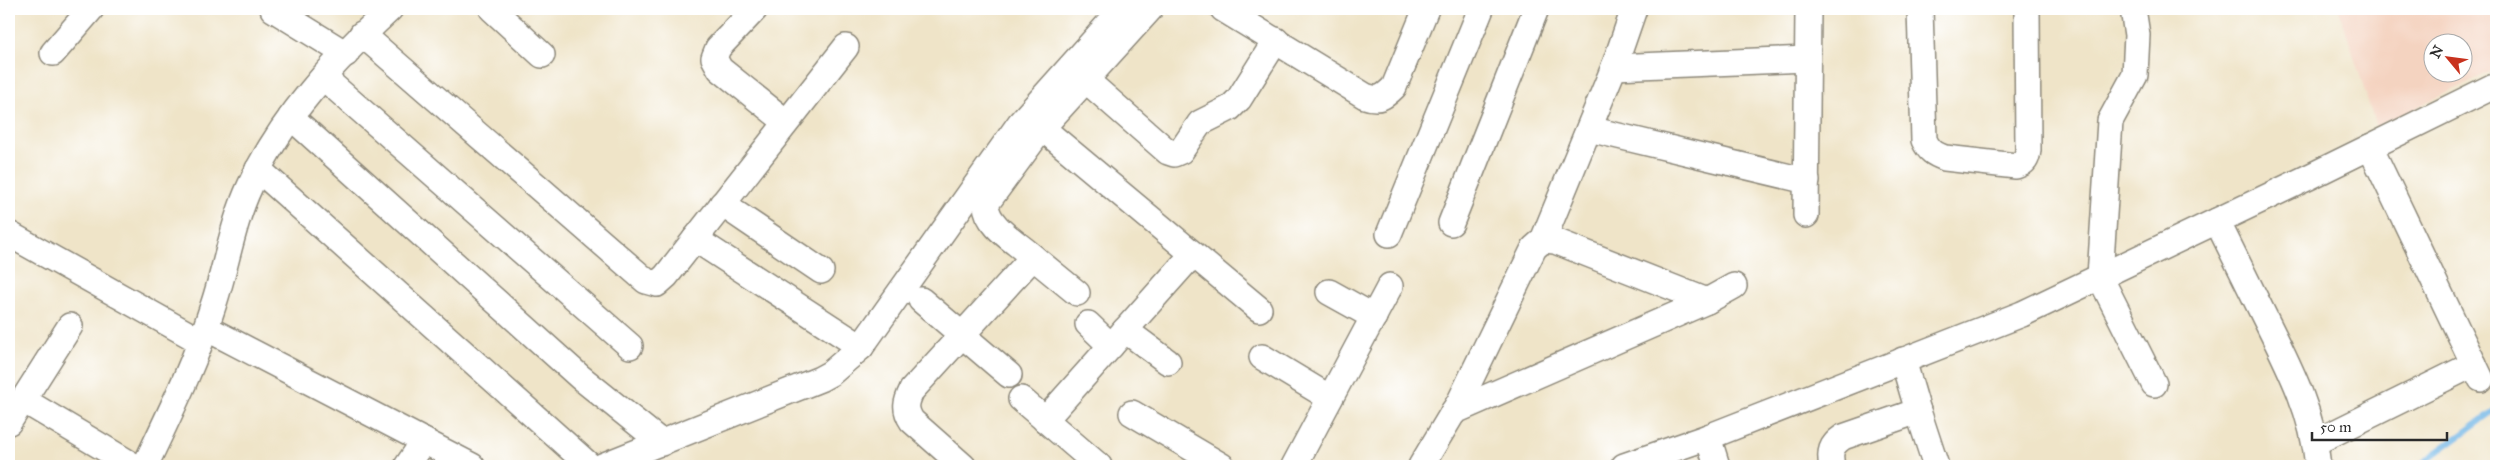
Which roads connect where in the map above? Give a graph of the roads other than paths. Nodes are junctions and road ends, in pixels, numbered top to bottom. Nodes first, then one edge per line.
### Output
1 (92, 9) edge
2 (273, 9) edge
3 (388, 9) edge
4 (492, 9) edge
5 (755, 9) edge
6 (1223, 9) edge
7 (1426, 9) edge
8 (1481, 9) edge
9 (1536, 9) edge
10 (1634, 9) edge
11 (1808, 9) edge
12 (1920, 9) edge
13 (2027, 9) edge
14 (2133, 9) edge
15 (1135, 11) edge
16 (362, 34) junction
17 (1276, 40) junction
18 (846, 47) dead end
19 (53, 53) dead end
20 (346, 54) junction
21 (542, 55) dead end
22 (1807, 59) junction
23 (1614, 67) junction
24 (323, 77) junction
25 (1087, 81) junction
26 (2496, 85) edge
27 (291, 117) junction
28 (786, 122) junction
29 (1042, 128) junction
30 (1589, 129) junction
31 (2370, 147) junction
32 (258, 169) junction
33 (1807, 181) junction
34 (722, 204) junction
35 (1806, 215) dead end
36 (2217, 221) junction
37 (1451, 223) dead end
38 (9, 234) edge
39 (1389, 234) dead end
40 (695, 239) junction
41 (1543, 240) junction
42 (1193, 254) junction
43 (1033, 257) junction
44 (821, 271) dead end
45 (2100, 277) junction
46 (1390, 286) dead end
47 (1734, 286) dead end
48 (1329, 292) dead end
49 (1077, 293) dead end
50 (921, 300) dead end
51 (1707, 301) junction
52 (1259, 309) dead end
53 (1374, 317) junction
54 (1088, 324) dead end
55 (70, 326) dead end
56 (203, 335) junction
57 (962, 335) junction
58 (1118, 338) junction
59 (630, 346) dead end
60 (861, 347) junction
61 (1262, 357) dead end
62 (1903, 360) junction
63 (1168, 362) dead end
64 (1009, 375) dead end
65 (2154, 384) dead end
66 (1330, 398) junction
67 (1021, 399) dead end
68 (22, 400) junction
69 (1918, 410) junction
70 (1453, 412) junction
71 (1132, 414) dead end
72 (1046, 420) junction
73 (9, 422) edge
74 (1708, 437) junction
75 (424, 441) junction
76 (662, 443) junction
77 (2317, 454) edge
78 (134, 466) edge
79 (145, 466) edge
80 (407, 466) edge
81 (472, 466) edge
82 (590, 466) edge
83 (602, 466) edge
84 (963, 466) edge
85 (1099, 466) edge
86 (1222, 466) edge
87 (1294, 466) edge
88 (1421, 466) edge
89 (1624, 466) edge
90 (1717, 466) edge
91 (1832, 466) edge
92 (1936, 466) edge

1 - 19 street
2 - 20 street
3 - 16 street
4 - 21 street
5 - 28 street
6 - 17 street
7 - 17 street
8 - 39 street
9 - 37 street
10 - 23 street
11 - 22 street
12 - 13 street
14 - 45 street
15 - 25 street
15 - 60 street
16 - 20 street
16 - 40 street
17 - 25 street
18 - 28 street
20 - 24 street
22 - 23 street
22 - 33 street
23 - 30 street
24 - 27 street
24 - 59 street
25 - 29 street
26 - 31 street
27 - 32 street
27 - 76 street
28 - 34 street
29 - 42 street
29 - 43 street
30 - 33 street
30 - 41 street
31 - 36 street
31 - 77 street
32 - 56 street
32 - 82 street
33 - 35 street
34 - 40 street
34 - 44 street
36 - 45 street
36 - 77 street
38 - 56 street
40 - 60 street
41 - 51 street
41 - 70 street
42 - 52 street
42 - 58 street
43 - 49 street
43 - 57 street
45 - 62 street
45 - 65 street
46 - 53 street
47 - 51 street
48 - 53 street
50 - 57 street
51 - 70 street
53 - 66 street
54 - 58 street
55 - 68 street
56 - 75 street
56 - 79 street
57 - 64 street
57 - 84 street
58 - 63 street
58 - 72 street
60 - 76 street
61 - 66 street
62 - 69 street
62 - 74 street
66 - 87 street
67 - 72 street
68 - 73 street
68 - 78 street
69 - 91 street
69 - 92 street
70 - 88 street
71 - 86 street
72 - 85 street
74 - 89 street
74 - 90 street
75 - 80 street
75 - 81 street
76 - 83 street

